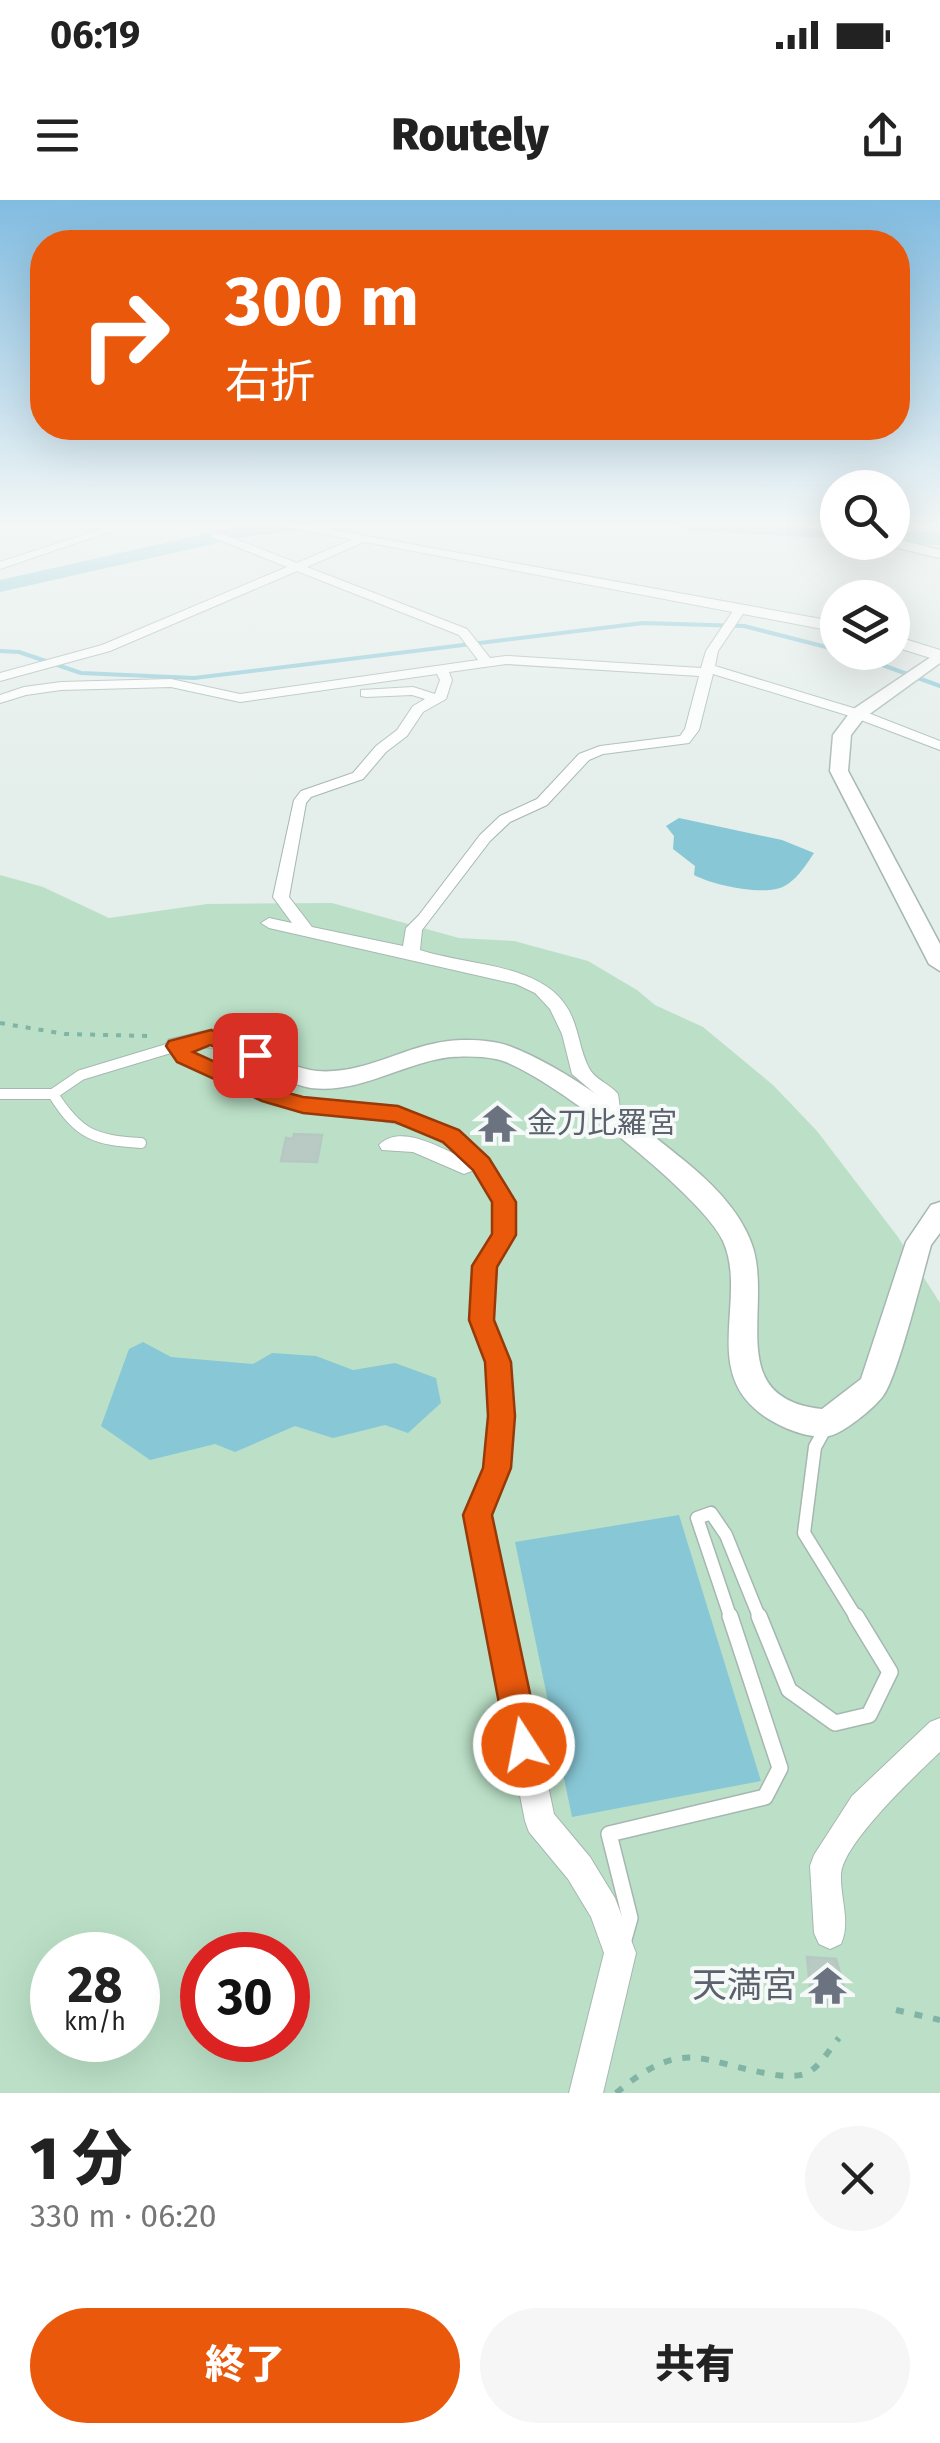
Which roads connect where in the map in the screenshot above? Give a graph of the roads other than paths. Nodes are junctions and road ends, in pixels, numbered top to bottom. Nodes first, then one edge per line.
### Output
1 (186, 612) edge
2 (413, 612) edge
3 (738, 612) edge
4 (763, 612) edge
5 (820, 623) edge
6 (910, 646) edge
7 (940, 656) edge
8 (486, 662) junction
9 (442, 669) junction
10 (707, 670) junction
11 (0, 677) edge
12 (339, 685) junction
13 (438, 699) junction
14 (0, 700) edge
15 (858, 714) junction
16 (940, 746) edge
17 (269, 923) dead end
18 (304, 928) junction
19 (410, 953) junction
20 (940, 964) edge
21 (177, 1046) junction
22 (0, 1094) edge
23 (53, 1094) junction
24 (612, 1124) junction
25 (141, 1143) dead end
26 (389, 1145) dead end
27 (477, 1160) junction
28 (940, 1212) edge
29 (827, 1423) junction
30 (940, 1732) edge
31 (830, 1933) dead end
32 (620, 1952) junction
33 (586, 2093) edge

1 - 11 street
2 - 8 street
3 - 10 street
4 - 5 main road
6 - 7 main road
7 - 15 street
8 - 9 street
8 - 10 street
9 - 12 street
9 - 13 street
10 - 15 street
10 - 19 street
12 - 13 street
12 - 14 street
13 - 18 street
15 - 16 street
15 - 20 street
17 - 18 street
18 - 19 street
19 - 24 street
21 - 23 lane
21 - 24 street
21 - 27 street
22 - 23 lane
23 - 25 lane
24 - 29 street
26 - 27 street
27 - 32 street
28 - 29 street
29 - 32 lane
30 - 31 street
32 - 33 street

